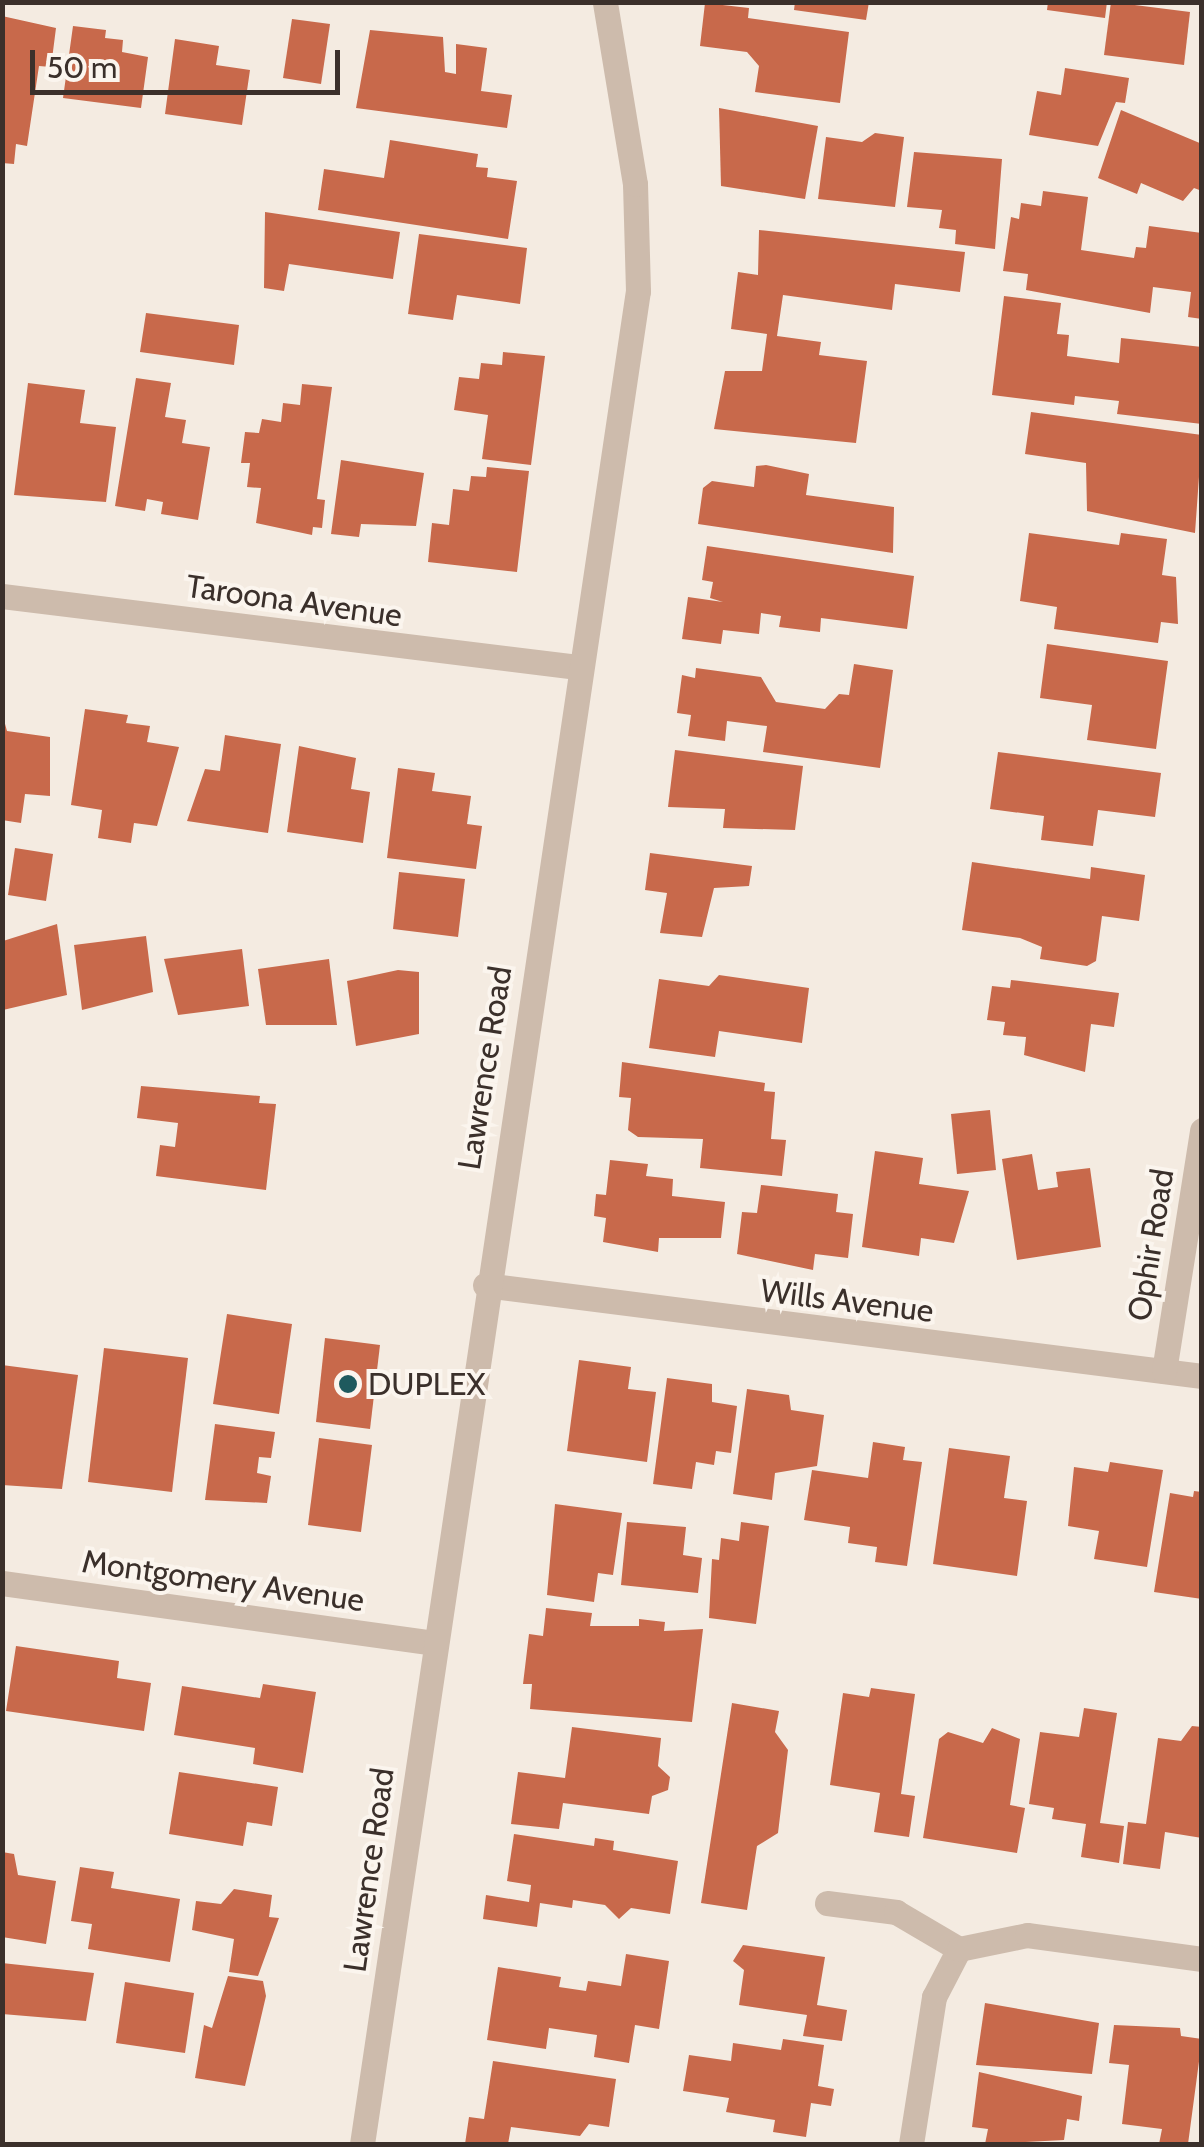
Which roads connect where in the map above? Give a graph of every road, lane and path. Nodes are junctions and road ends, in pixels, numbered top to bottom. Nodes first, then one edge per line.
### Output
1 (605, 2) edge
2 (2, 596) edge
3 (578, 666) junction
4 (1202, 1130) edge
5 (486, 1285) junction
6 (1164, 1371) junction
7 (1202, 1376) edge
8 (2, 1583) edge
9 (434, 1643) junction
10 (828, 1904) dead end
11 (959, 1949) junction
12 (1202, 1959) edge
13 (362, 2144) edge
14 (910, 2144) edge

1 - 3 street, Lawrence Road
2 - 3 street, Taroona Avenue
3 - 5 street, Lawrence Road
4 - 6 street, Ophir Road
5 - 6 street, Wills Avenue
5 - 9 street, Lawrence Road
6 - 7 street, Wills Avenue
8 - 9 street, Montgomery Avenue
9 - 13 street, Lawrence Road
10 - 11 street
11 - 12 street
11 - 14 street

